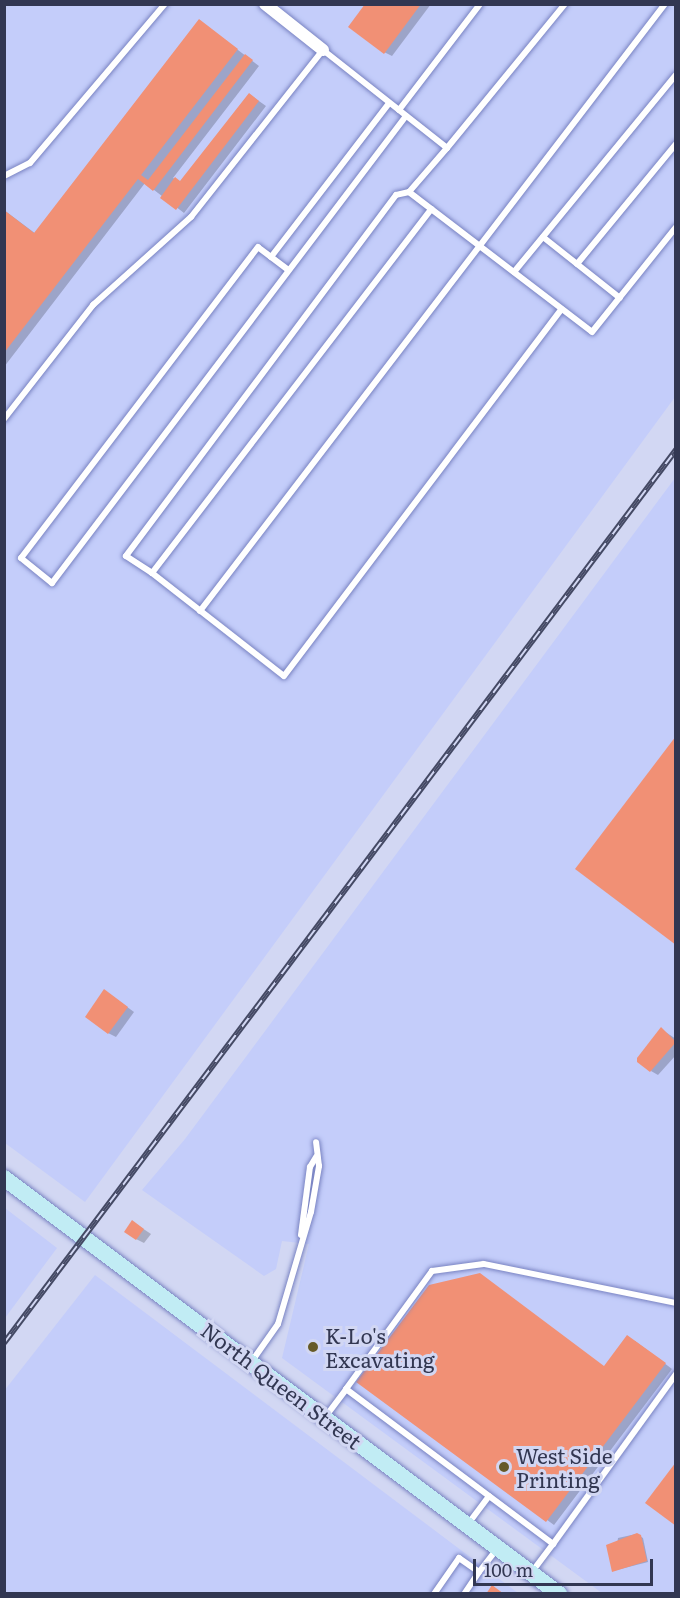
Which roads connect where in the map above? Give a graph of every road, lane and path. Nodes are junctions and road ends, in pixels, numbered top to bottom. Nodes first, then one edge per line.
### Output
1 (165, 4) edge
2 (265, 4) edge
3 (480, 4) edge
4 (565, 4) edge
5 (665, 4) edge
6 (322, 50) junction
7 (675, 75) edge
8 (389, 103) junction
9 (399, 110) junction
10 (406, 116) junction
11 (675, 144) edge
12 (447, 148) junction
13 (4, 176) edge
14 (409, 192) junction
15 (431, 209) junction
16 (675, 227) edge
17 (543, 237) junction
18 (478, 245) junction
19 (271, 257) junction
20 (577, 264) junction
21 (287, 269) junction
22 (514, 273) junction
23 (620, 298) junction
24 (562, 309) junction
25 (4, 418) edge
26 (152, 573) junction
27 (200, 611) junction
28 (316, 1142) dead end
29 (4, 1178) edge
30 (675, 1303) edge
31 (252, 1362) junction
32 (675, 1374) edge
33 (346, 1389) junction
34 (324, 1418) junction
35 (489, 1496) junction
36 (467, 1526) junction
37 (553, 1544) junction
38 (497, 1548) junction
39 (479, 1572) junction
40 (531, 1573) junction
41 (434, 1593) edge
42 (464, 1593) edge
43 (559, 1593) edge

1 - 13 lane
2 - 6 street
3 - 9 lane
4 - 12 lane
5 - 18 lane
6 - 8 lane
6 - 25 lane
7 - 17 lane
8 - 9 lane
8 - 19 lane
9 - 10 lane
10 - 12 lane
10 - 21 lane
11 - 20 lane
12 - 14 lane
14 - 15 lane
14 - 26 lane
15 - 18 lane
15 - 26 lane
16 - 23 lane
17 - 20 lane
17 - 22 lane
18 - 22 lane
18 - 27 lane
19 - 21 lane
19 - 21 lane
20 - 23 lane
22 - 24 lane
23 - 24 lane
24 - 27 lane
26 - 27 lane
28 - 31 lane
29 - 31 main road, North Queen Street
30 - 33 lane
31 - 34 main road, North Queen Street
32 - 37 lane
33 - 34 lane
33 - 35 lane
34 - 36 main road, North Queen Street
35 - 36 lane
35 - 37 lane
36 - 38 main road, North Queen Street
37 - 40 lane
38 - 39 lane
38 - 40 main road, North Queen Street
39 - 41 lane
39 - 42 lane
40 - 43 main road, North Queen Street

